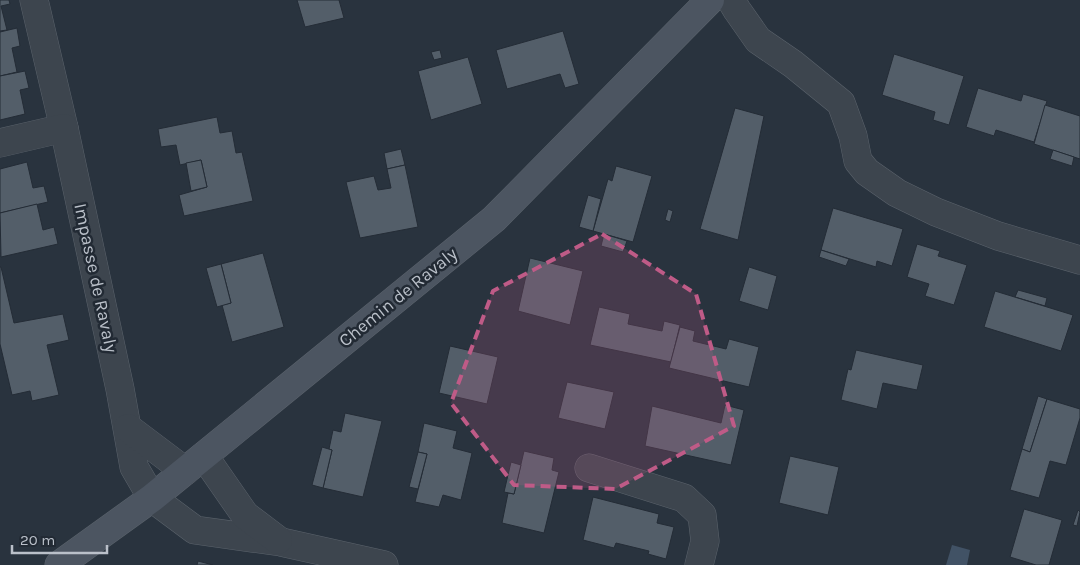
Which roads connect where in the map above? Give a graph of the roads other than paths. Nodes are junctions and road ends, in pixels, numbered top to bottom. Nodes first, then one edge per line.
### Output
1 (34, 0) edge
2 (710, 0) edge
3 (731, 0) edge
4 (64, 128) junction
5 (0, 143) edge
6 (1080, 260) edge
7 (128, 428) junction
8 (194, 463) junction
9 (589, 468) dead end
10 (152, 498) junction
11 (281, 542) junction
12 (60, 565) edge
13 (384, 565) edge
14 (699, 565) edge

1 - 4 street, Impasse de Ravaly
2 - 8 street, Chemin de Ravaly
3 - 6 street
4 - 5 street
4 - 7 street, Impasse de Ravaly
7 - 8 street
7 - 10 street, Impasse de Ravaly
8 - 10 street, Chemin de Ravaly
8 - 11 street
9 - 14 street
10 - 11 street
10 - 12 street, Chemin de Ravaly
11 - 13 street

